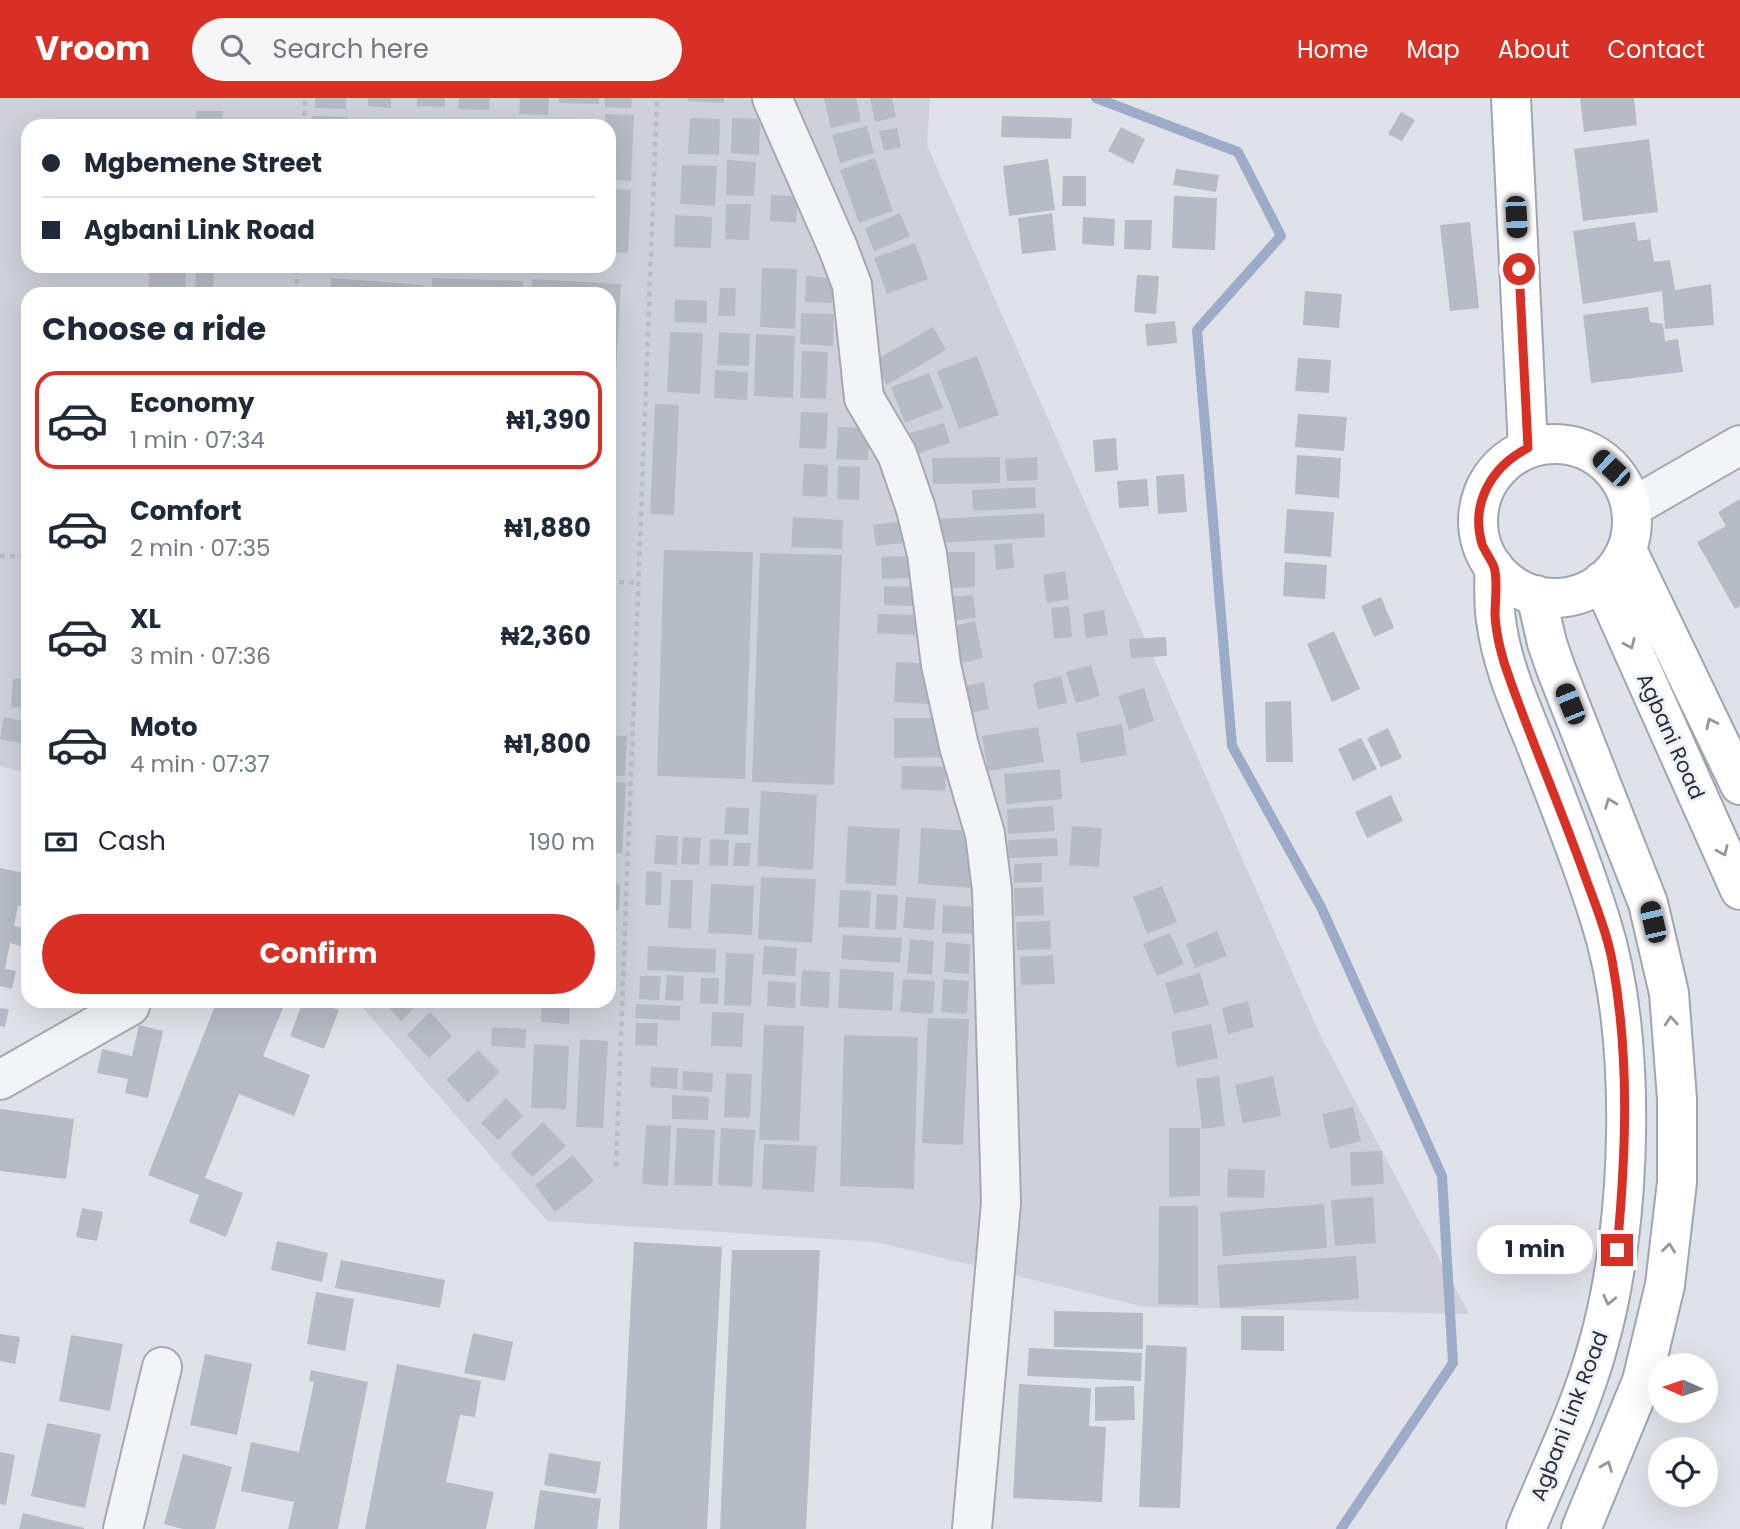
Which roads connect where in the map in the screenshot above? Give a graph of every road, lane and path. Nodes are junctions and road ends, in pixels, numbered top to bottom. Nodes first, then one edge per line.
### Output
1 (305, 98) edge
2 (657, 98) edge
3 (772, 98) edge
4 (1511, 98) edge
5 (304, 119) edge
6 (1740, 445) edge
7 (1528, 448) junction
8 (1631, 508) junction
9 (1628, 552) junction
10 (0, 556) edge
11 (21, 557) edge
12 (1494, 567) junction
13 (616, 582) edge
14 (1602, 582) junction
15 (639, 583) junction
16 (1536, 595) junction
17 (1740, 785) edge
18 (1740, 890) edge
19 (126, 1008) edge
20 (0, 1080) edge
21 (616, 1166) dead end
22 (162, 1367) dead end
23 (123, 1529) edge
24 (972, 1529) edge
25 (1526, 1529) edge
26 (1581, 1529) edge

1 - 5 path
2 - 15 path
3 - 24 street
4 - 7 main road
6 - 8 street
7 - 8 main road
7 - 12 main road
8 - 9 main road
9 - 14 main road
17 -> 9 main road, Agbani Road
10 - 11 path
12 - 16 main road
12 -> 25 main road, Agbani Link Road
13 - 15 path
14 - 16 main road
14 -> 18 main road, Agbani Road
15 - 21 path
26 -> 16 main road
19 - 20 street
22 - 23 street

